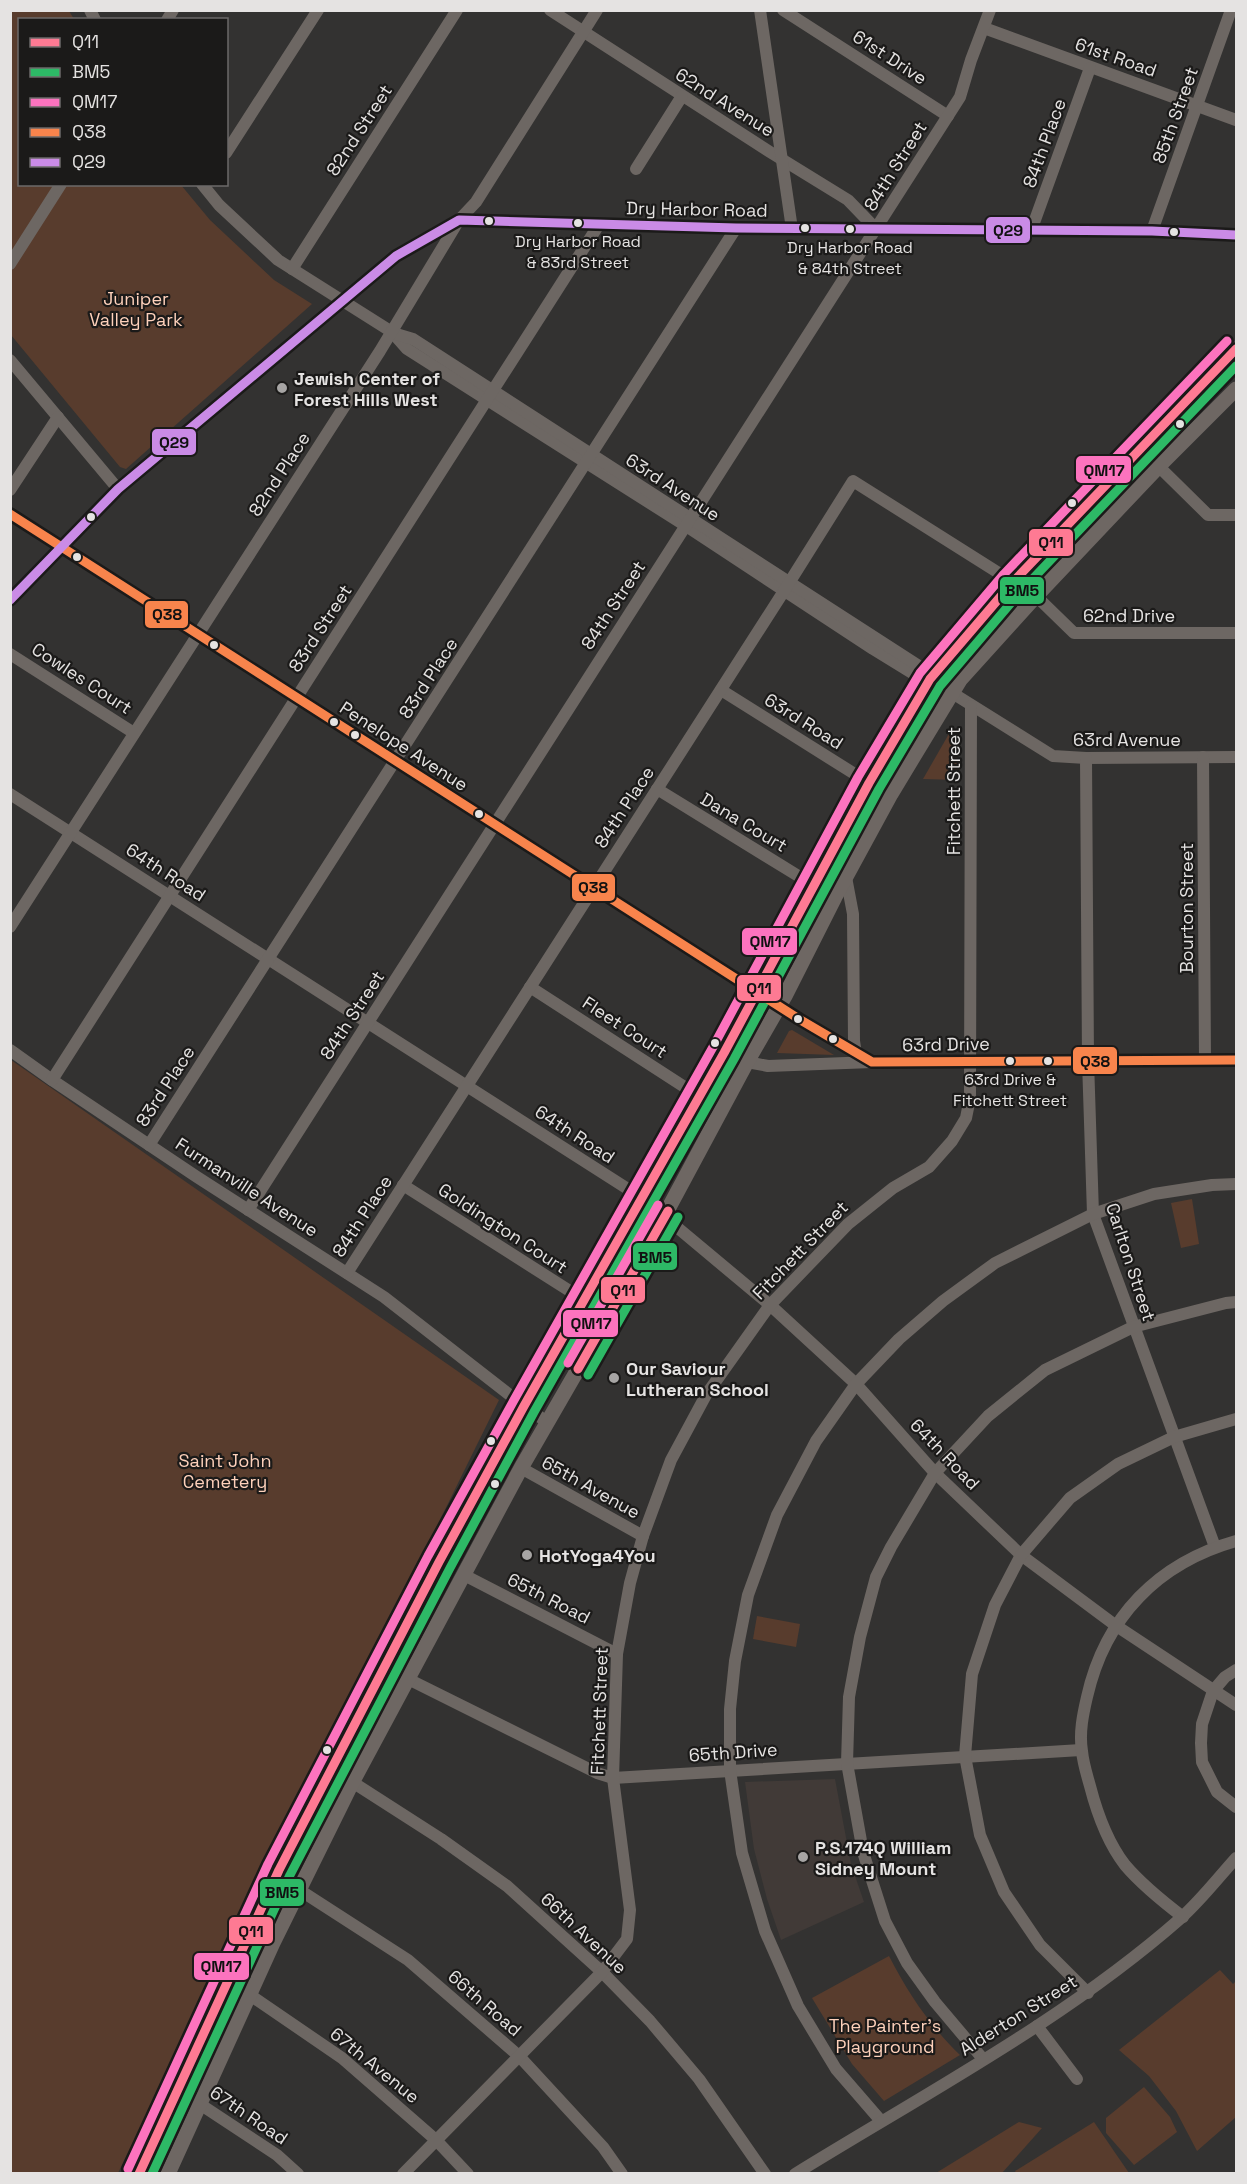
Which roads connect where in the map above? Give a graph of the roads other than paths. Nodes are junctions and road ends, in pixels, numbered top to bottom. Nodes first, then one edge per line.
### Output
1 (318, 10) edge
2 (457, 10) edge
3 (550, 10) edge
4 (597, 10) edge
5 (760, 10) edge
6 (783, 10) edge
7 (990, 10) edge
8 (1231, 10) edge
9 (984, 28) junction
10 (583, 32) junction
11 (1090, 68) junction
12 (682, 96) junction
13 (1197, 105) junction
14 (948, 116) junction
15 (1236, 120) edge
16 (228, 150) edge
17 (782, 159) junction
18 (636, 169) dead end
19 (61, 186) edge
20 (205, 186) edge
21 (459, 220) junction
22 (598, 226) junction
23 (736, 228) junction
24 (792, 229) junction
25 (876, 229) junction
26 (1031, 231) junction
27 (1152, 231) junction
28 (1236, 235) edge
29 (10, 264) edge
30 (292, 269) junction
31 (341, 300) junction
32 (392, 332) junction
33 (1236, 350) edge
34 (10, 360) edge
35 (1236, 389) edge
36 (490, 395) junction
37 (58, 417) junction
38 (1140, 448) junction
39 (589, 460) junction
40 (1159, 466) junction
41 (118, 489) junction
42 (10, 490) edge
43 (10, 514) edge
44 (1236, 515) edge
45 (688, 523) junction
46 (62, 547) junction
47 (1013, 582) junction
48 (787, 587) junction
49 (1036, 596) junction
50 (10, 601) edge
51 (1236, 633) edge
52 (197, 634) junction
53 (10, 654) edge
54 (930, 679) junction
55 (721, 690) junction
56 (951, 694) junction
57 (297, 697) junction
58 (971, 706) junction
59 (134, 733) junction
60 (1203, 757) junction
61 (1236, 757) edge
62 (1086, 758) junction
63 (395, 761) junction
64 (868, 783) junction
65 (657, 789) junction
66 (10, 794) edge
67 (494, 825) junction
68 (71, 832) junction
69 (846, 877) junction
70 (813, 885) junction
71 (594, 888) junction
72 (170, 896) junction
73 (10, 927) edge
74 (269, 960) junction
75 (530, 987) junction
76 (758, 991) junction
77 (779, 1006) junction
78 (368, 1023) junction
79 (10, 1050) edge
80 (855, 1054) junction
81 (1205, 1060) junction
82 (1236, 1060) edge
83 (970, 1061) junction
84 (1088, 1061) junction
85 (747, 1062) junction
86 (872, 1062) junction
87 (52, 1080) junction
88 (466, 1087) junction
89 (700, 1097) junction
90 (149, 1145) junction
91 (1236, 1184) edge
92 (404, 1185) junction
93 (642, 1198) junction
94 (248, 1210) junction
95 (1093, 1214) junction
96 (665, 1216) junction
97 (347, 1273) junction
98 (584, 1300) junction
99 (1236, 1302) edge
100 (770, 1305) junction
101 (1133, 1327) junction
102 (856, 1384) junction
103 (524, 1406) junction
104 (1236, 1419) edge
105 (547, 1422) junction
106 (1174, 1437) junction
107 (521, 1468) junction
108 (936, 1473) junction
109 (642, 1536) junction
110 (1236, 1541) edge
111 (1215, 1547) junction
112 (1021, 1555) junction
113 (464, 1575) junction
114 (1115, 1625) junction
115 (617, 1654) junction
116 (1236, 1670) edge
117 (408, 1679) junction
118 (1213, 1691) junction
119 (1236, 1706) edge
120 (1081, 1750) junction
121 (965, 1756) junction
122 (847, 1763) junction
123 (332, 1768) junction
124 (730, 1770) junction
125 (613, 1778) junction
126 (353, 1781) junction
127 (1236, 1807) edge
128 (1236, 1858) edge
129 (298, 1889) junction
130 (1183, 1917) junction
131 (602, 1972) junction
132 (1088, 1993) junction
133 (250, 1995) junction
134 (1037, 2026) junction
135 (519, 2056) junction
136 (984, 2059) junction
137 (1077, 2079) dead end
138 (177, 2089) junction
139 (200, 2104) junction
140 (880, 2121) junction
141 (436, 2140) junction
142 (138, 2174) edge
143 (168, 2174) edge
144 (298, 2174) edge
145 (403, 2174) edge
146 (468, 2174) edge
147 (622, 2174) edge
148 (765, 2174) edge
149 (795, 2174) edge

1 - 16 street
2 - 30 street, 82nd Street
3 - 10 street, 62nd Avenue
4 - 10 street, 82nd Place
5 - 17 street
6 - 14 street, 61st Drive
7 - 9 street, 84th Street
8 - 13 street, 85th Street
9 - 11 street, 61st Road
9 - 14 street, 84th Street
10 - 12 street, 62nd Avenue
10 - 21 street, 82nd Place
11 - 13 street, 61st Road
11 - 26 street, 84th Place
12 - 17 street, 62nd Avenue
12 - 18 street
13 - 15 street, 61st Road
13 - 27 street, 85th Street
14 - 25 street, 84th Street
17 - 24 street
17 - 25 street, 62nd Avenue
19 - 29 street
20 - 30 street, 63rd Avenue
21 - 22 street, Dry Harbor Road
21 - 31 street
21 - 32 street, 82nd Place
22 - 23 street, Dry Harbor Road
22 - 36 street, 83rd Street
23 - 24 street, Dry Harbor Road
23 - 39 street, 83rd Place
24 - 25 street, Dry Harbor Road
25 - 26 street, Dry Harbor Road
25 - 45 street, 84th Street
26 - 27 street, Dry Harbor Road
27 - 28 street, Dry Harbor Road
30 - 31 street, 63rd Avenue
31 - 32 street, 63rd Avenue
31 - 41 street
32 - 36 street, 63rd Avenue
32 - 52 street, 82nd Place
33 - 38 main road
34 - 37 street
35 - 40 main road
36 - 39 street, 63rd Avenue
36 - 57 street, 83rd Street
37 - 41 street
37 - 42 street
38 - 40 street
38 - 47 main road
39 - 45 street, 63rd Avenue
39 - 63 street, 83rd Place
40 - 44 street
40 - 49 main road
41 - 46 street
43 - 46 street, Penelope Avenue
45 - 48 street, 63rd Avenue
45 - 67 street, 84th Street
46 - 50 street
46 - 52 street, Penelope Avenue
47 - 48 street, 84th Place
47 - 54 main road
48 - 54 street, 63rd Avenue
48 - 55 street, 84th Place
49 - 51 street, 62nd Drive
49 - 56 main road
52 - 57 street, Penelope Avenue
52 - 59 street, 82nd Place
53 - 59 street, Cowles Court
54 - 56 street, 63rd Avenue
54 - 64 main road
55 - 64 street, 63rd Road
55 - 65 street, 84th Place
56 - 58 street, 63rd Avenue
56 - 69 main road
57 - 63 street, Penelope Avenue
57 - 72 street, 83rd Street
58 - 62 street, 63rd Avenue
58 - 83 street, Fitchett Street
59 - 68 street, 82nd Place
60 - 61 street, 63rd Avenue
60 - 62 street, 63rd Avenue
60 - 81 street, Bourton Street
62 - 84 street, Carlton Street
63 - 67 street, Penelope Avenue
63 - 74 street, 83rd Place
64 - 70 main road
65 - 70 street, Dana Court
65 - 71 street, 84th Place
66 - 68 street, 64th Road
67 - 71 street, Penelope Avenue
67 - 78 street, 84th Street
68 - 72 street, 64th Road
68 - 73 street, 82nd Place
69 - 77 main road
69 - 80 street
70 - 76 main road
71 - 75 street, 84th Place
71 - 76 street, Penelope Avenue
72 - 74 street, 64th Road
72 - 87 street, 83rd Street
74 - 78 street, 64th Road
74 - 90 street, 83rd Place
75 - 88 street, 84th Place
75 - 89 street, Fleet Court
76 - 77 street, Penelope Avenue
76 - 89 main road
77 - 80 street, 63rd Drive
77 - 85 main road
78 - 88 street, 64th Road
78 - 94 street, 84th Street
79 - 87 street, Furmanville Avenue
80 - 86 street, 63rd Drive
81 - 82 street, 63rd Drive
81 - 84 street, 63rd Drive
83 - 84 street, 63rd Drive
83 - 86 street, 63rd Drive
83 - 100 street, Fitchett Street
84 - 95 street, Carlton Street
85 - 86 street
85 - 96 main road
87 - 90 street, Furmanville Avenue
88 - 92 street, 84th Place
88 - 93 street, 64th Road
89 - 93 main road
90 - 94 street, Furmanville Avenue
91 - 95 street
92 - 97 street, 84th Place
92 - 98 street, Goldington Court
93 - 96 street, 64th Road
93 - 98 main road
94 - 97 street, Furmanville Avenue
95 - 101 street, Carlton Street
95 - 102 street
96 - 100 street, 64th Road
96 - 105 main road
97 - 103 street, Furmanville Avenue
98 - 103 main road
99 - 101 street
100 - 102 street, 64th Road
100 - 109 street, Fitchett Street
101 - 106 street, Carlton Street
101 - 108 street
102 - 108 street, 64th Road
102 - 124 street
103 - 105 street, Furmanville Avenue
103 - 123 main road
104 - 106 street
105 - 107 main road
106 - 111 street, Carlton Street
106 - 112 street
107 - 109 street, 65th Avenue
107 - 113 main road
108 - 112 street, 64th Road
108 - 122 street
109 - 115 street, Fitchett Street
110 - 111 street
111 - 114 street
112 - 114 street, 64th Road
112 - 121 street
113 - 115 street, 65th Road
113 - 117 main road
114 - 118 street, 64th Road
114 - 120 street
115 - 125 street, Fitchett Street
116 - 118 street
117 - 125 street, 65th Drive
117 - 126 main road
118 - 119 street, 64th Road
118 - 127 street
120 - 121 street, 65th Drive
120 - 130 street
121 - 122 street, 65th Drive
121 - 132 street
122 - 124 street, 65th Drive
122 - 136 street
123 - 126 street, 66th Avenue
123 - 138 main road
124 - 125 street, 65th Drive
124 - 140 street
125 - 131 street, Fitchett Street
126 - 129 main road
126 - 131 street, 66th Avenue
128 - 130 street, Alderton Street
129 - 133 main road
129 - 135 street, 66th Road
130 - 132 street, Alderton Street
131 - 135 street, Fitchett Street
131 - 148 street, 66th Avenue
132 - 134 street, Alderton Street
133 - 139 main road
133 - 141 street, 67th Avenue
134 - 136 street, Alderton Street
134 - 137 street
135 - 141 street, Fitchett Street
135 - 147 street, 66th Road
136 - 140 street, Alderton Street
138 - 139 street, 67th Road
138 - 142 main road
139 - 143 main road
139 - 144 street, 67th Road
140 - 149 street, Alderton Street
141 - 145 street, Fitchett Street
141 - 146 street, 67th Avenue

